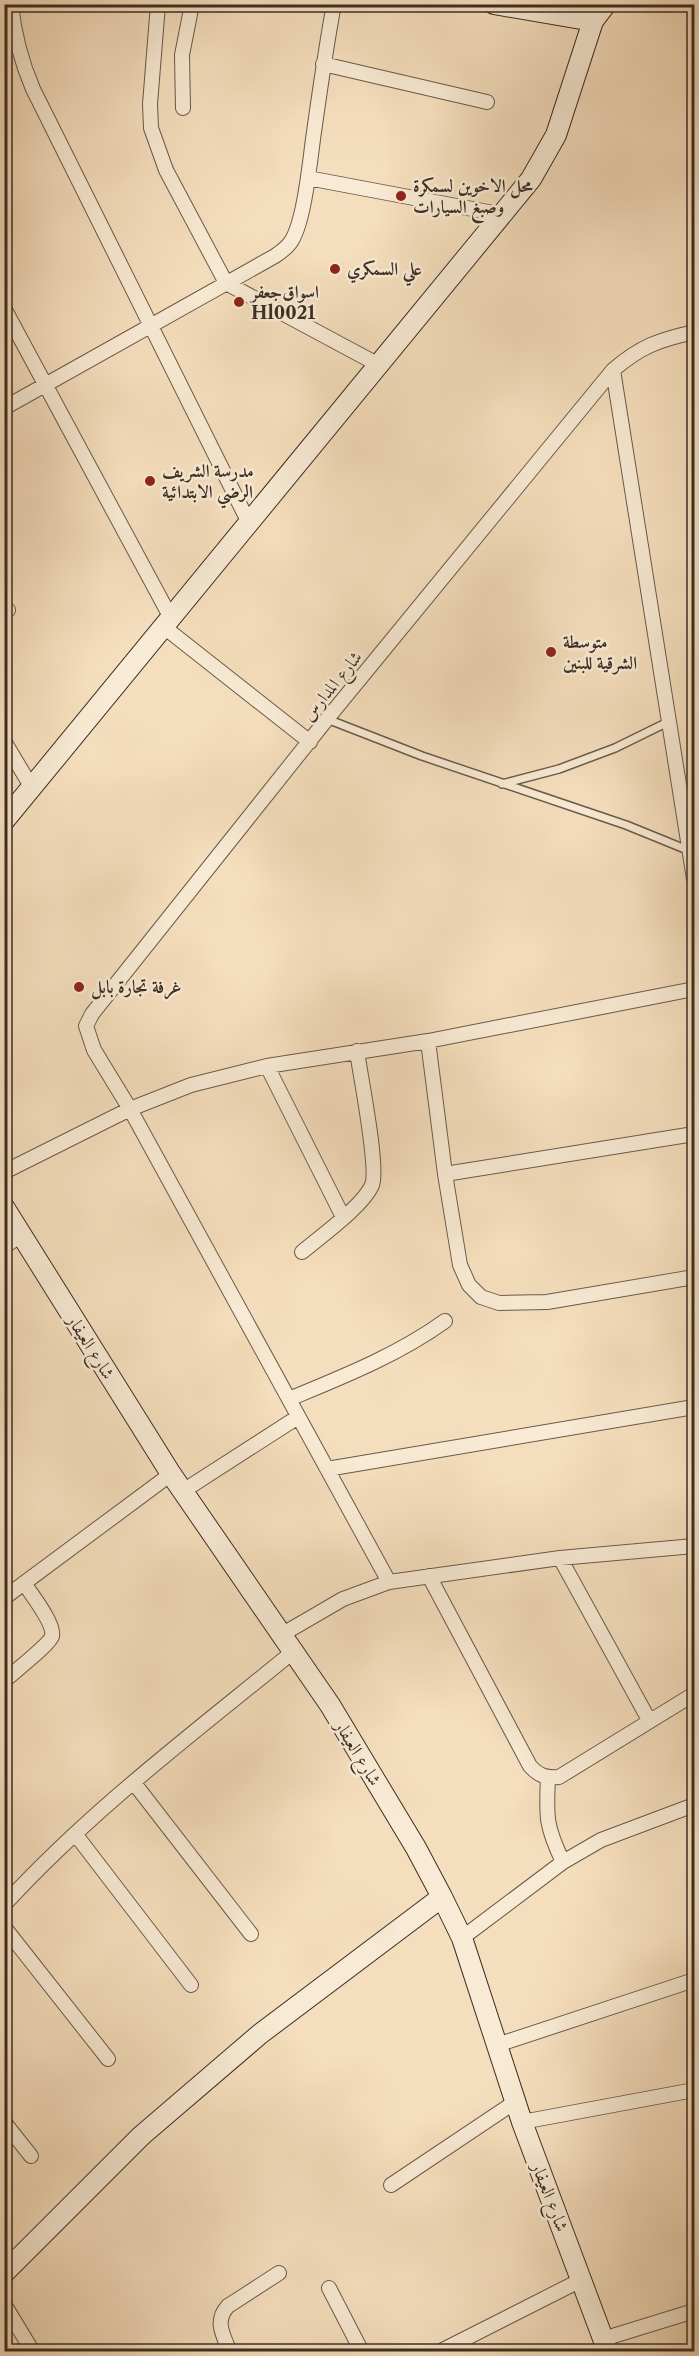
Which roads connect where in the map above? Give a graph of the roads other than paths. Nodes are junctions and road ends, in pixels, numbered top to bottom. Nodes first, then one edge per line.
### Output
1 (11, 4) edge
2 (158, 4) edge
3 (192, 4) edge
4 (334, 4) edge
5 (494, 4) edge
6 (606, 4) edge
7 (593, 21) junction
8 (323, 64) junction
9 (487, 102) dead end
10 (183, 108) dead end
11 (308, 178) junction
12 (504, 215) junction
13 (226, 283) junction
14 (4, 308) edge
15 (152, 326) junction
16 (694, 332) edge
17 (379, 365) junction
18 (613, 370) junction
19 (45, 386) junction
20 (4, 408) edge
21 (249, 523) junction
22 (168, 622) junction
23 (327, 719) junction
24 (668, 722) junction
25 (4, 741) edge
26 (310, 742) junction
27 (502, 784) junction
28 (32, 788) junction
29 (4, 821) edge
30 (690, 851) junction
31 (694, 879) edge
32 (694, 989) edge
33 (428, 1041) junction
34 (357, 1051) junction
35 (267, 1066) junction
36 (130, 1109) junction
37 (694, 1134) edge
38 (4, 1172) edge
39 (445, 1174) junction
40 (4, 1207) edge
41 (343, 1217) junction
42 (22, 1234) junction
43 (4, 1246) edge
44 (302, 1252) dead end
45 (694, 1277) edge
46 (445, 1321) dead end
47 (289, 1399) junction
48 (694, 1407) edge
49 (298, 1417) junction
50 (327, 1468) junction
51 (171, 1474) junction
52 (183, 1491) junction
53 (692, 1550) edge
54 (560, 1558) junction
55 (429, 1576) junction
56 (389, 1582) junction
57 (24, 1583) junction
58 (4, 1598) edge
59 (281, 1635) junction
60 (294, 1651) junction
61 (4, 1681) edge
62 (694, 1694) edge
63 (649, 1720) junction
64 (548, 1778) junction
65 (134, 1783) junction
66 (694, 1804) edge
67 (76, 1835) junction
68 (563, 1862) junction
69 (442, 1897) junction
70 (4, 1905) edge
71 (4, 1927) edge
72 (250, 1934) dead end
73 (462, 1938) junction
74 (694, 1980) edge
75 (191, 1985) dead end
76 (497, 2045) junction
77 (108, 2059) dead end
78 (693, 2095) edge
79 (515, 2102) junction
80 (4, 2122) edge
81 (522, 2122) junction
82 (31, 2156) dead end
83 (391, 2185) dead end
84 (4, 2273) edge
85 (279, 2273) dead end
86 (581, 2280) junction
87 (329, 2288) dead end
88 (4, 2304) edge
89 (694, 2311) edge
90 (605, 2345) edge
91 (33, 2352) edge
92 (230, 2352) edge
93 (362, 2352) edge
94 (439, 2352) edge

1 - 15 street
2 - 13 street
3 - 10 street
4 - 8 street
5 - 7 street
6 - 7 street
7 - 12 street
8 - 9 street
8 - 11 street
11 - 12 street
11 - 13 street
12 - 17 street
13 - 15 street
13 - 17 street
14 - 19 street
15 - 19 street
15 - 21 street
16 - 18 street, شارع المدارس
17 - 21 street
18 - 23 street, شارع المدارس
18 - 24 street
19 - 20 street
19 - 22 street
21 - 22 street
22 - 26 street
22 - 28 street
23 - 26 street, شارع المدارس
23 - 27 lane
24 - 27 lane
24 - 30 street
25 - 28 street
26 - 36 street, شارع المدارس
27 - 30 lane
28 - 29 street
30 - 31 street
32 - 33 street
33 - 34 street
33 - 39 street
34 - 35 street
34 - 41 street
35 - 36 street
35 - 41 street
36 - 38 street
36 - 47 street
37 - 39 street
39 - 45 street
40 - 42 street, شارع العيفار
41 - 44 street
42 - 43 street
42 - 51 street, شارع العيفار
46 - 47 street
47 - 49 street
48 - 50 street
49 - 50 street
49 - 52 street
50 - 56 street
51 - 52 street, شارع العيفار
51 - 57 street
52 - 59 street, شارع العيفار
53 - 54 street
54 - 55 street
54 - 63 street
55 - 56 street
55 - 64 street
56 - 59 street
57 - 58 street
57 - 61 street
59 - 60 street, شارع العيفار
60 - 65 street
60 - 69 street, شارع العيفار
62 - 63 street
63 - 64 street
64 - 68 street
65 - 67 street
65 - 72 street
66 - 68 street
67 - 70 street
67 - 75 street
68 - 73 street
69 - 73 street, شارع العيفار
69 - 84 street
71 - 77 street
73 - 76 street, شارع العيفار
74 - 76 street
76 - 79 street, شارع العيفار
78 - 81 street
79 - 81 street, شارع العيفار
79 - 83 street
80 - 82 street
81 - 86 street, شارع العيفار
85 - 92 street
86 - 90 street, شارع العيفار
86 - 94 street
87 - 93 street
88 - 91 street
89 - 90 street

